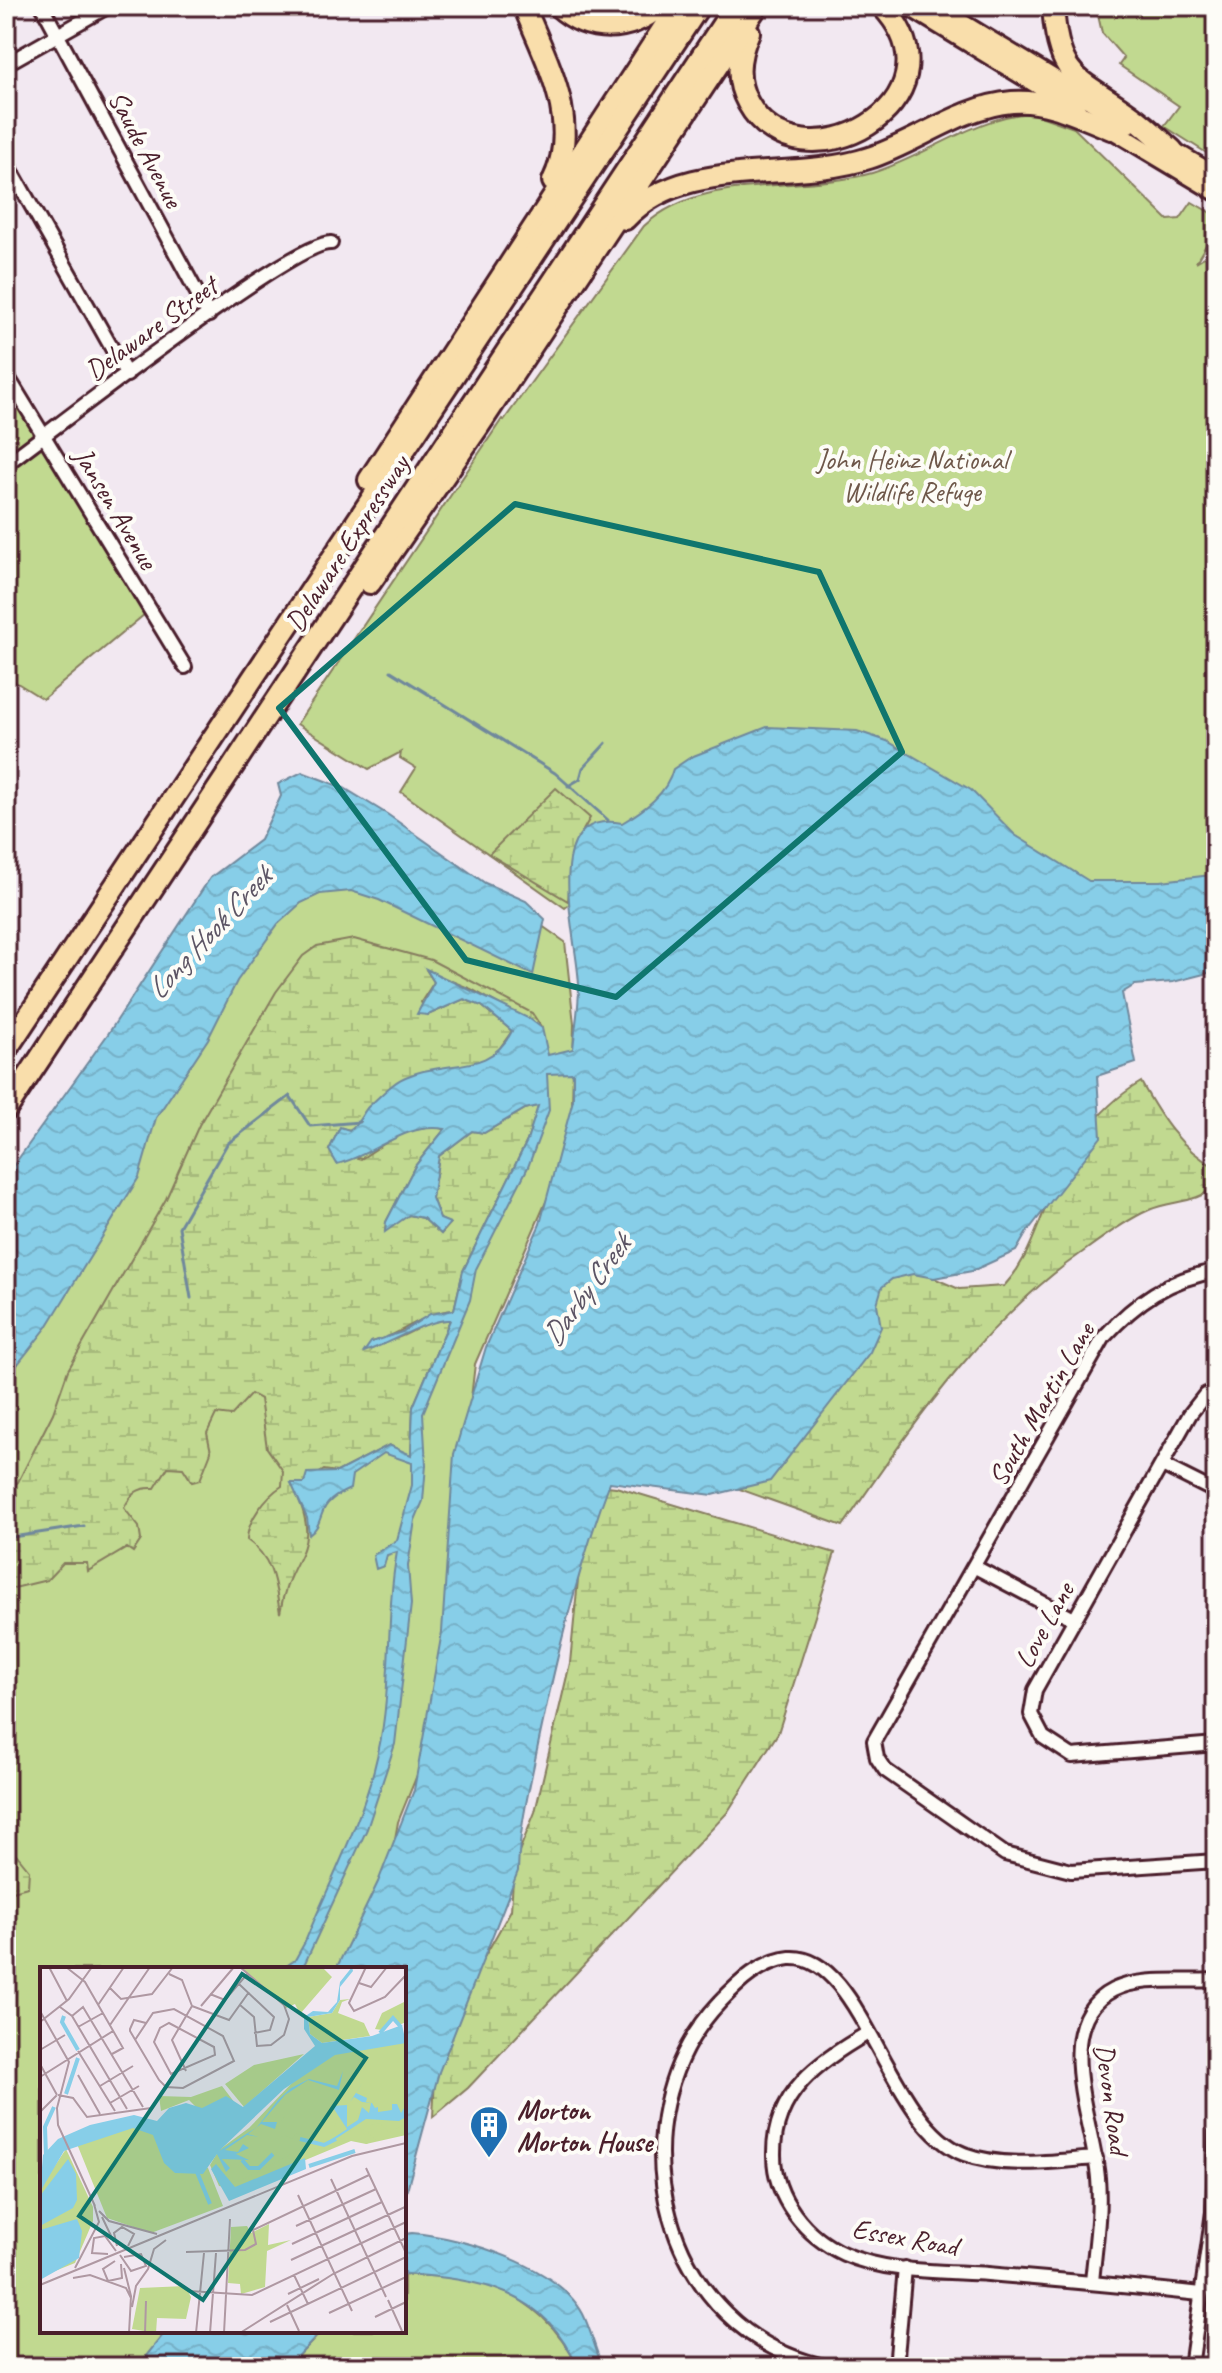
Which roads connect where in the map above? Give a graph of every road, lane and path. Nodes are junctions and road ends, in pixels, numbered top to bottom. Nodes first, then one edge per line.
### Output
1 (42, 6) edge
2 (109, 6) edge
3 (524, 6) edge
4 (558, 6) edge
5 (660, 6) edge
6 (678, 6) edge
7 (699, 6) edge
8 (735, 6) edge
9 (760, 6) edge
10 (882, 6) edge
11 (908, 6) edge
12 (934, 6) edge
13 (1053, 6) edge
14 (57, 35) junction
15 (6, 64) edge
16 (1111, 129) junction
17 (1173, 151) junction
18 (6, 161) edge
19 (1216, 176) edge
20 (1216, 192) edge
21 (527, 235) junction
22 (331, 243) dead end
23 (575, 281) junction
24 (209, 315) junction
25 (6, 374) edge
26 (127, 375) junction
27 (44, 437) junction
28 (6, 464) edge
29 (185, 667) dead end
30 (255, 673) junction
31 (247, 746) junction
32 (6, 1050) edge
33 (6, 1110) edge
34 (1216, 1271) edge
35 (1216, 1389) edge
36 (1162, 1465) junction
37 (1216, 1492) edge
38 (975, 1567) junction
39 (1074, 1619) junction
40 (1216, 1744) edge
41 (1216, 1861) edge
42 (1216, 1980) edge
43 (868, 2033) junction
44 (1216, 2131) edge
45 (1096, 2158) junction
46 (905, 2268) junction
47 (1092, 2282) junction
48 (1200, 2294) junction
49 (829, 2367) edge
50 (896, 2367) edge
51 (1191, 2367) edge

1 - 14 street, Saude Avenue
2 - 14 street
3 - 21 highway
4 - 5 highway
6 - 21 highway
7 - 30 highway, Delaware Expressway
8 - 31 highway, Delaware Expressway
9 - 10 highway
9 - 23 highway
11 - 16 main road
12 - 17 main road
13 - 17 highway
14 - 15 street
14 - 24 street, Saude Avenue
16 - 20 main road
16 - 23 highway
17 - 19 main road
18 - 26 street
21 - 30 highway
22 - 24 street, Delaware Street
23 - 31 highway
24 - 26 street, Delaware Street
25 - 27 street, Jansen Avenue
26 - 27 street, Delaware Street
27 - 28 street, Delaware Street
27 - 29 street, Jansen Avenue
30 - 32 highway, Delaware Expressway
31 - 33 highway, Delaware Expressway
34 - 38 street, South Martin Lane
35 - 36 street, Love Lane
36 - 37 street
36 - 39 street, Love Lane
38 - 39 street
38 - 41 street, South Martin Lane
39 - 40 street, Love Lane
42 - 45 street, Devon Road
43 - 45 street
43 - 46 street, Essex Road
43 - 49 street
44 - 48 street
45 - 47 street, Devon Road
46 - 47 street, Essex Road
46 - 50 street
47 - 48 street, Essex Road
48 - 51 street

